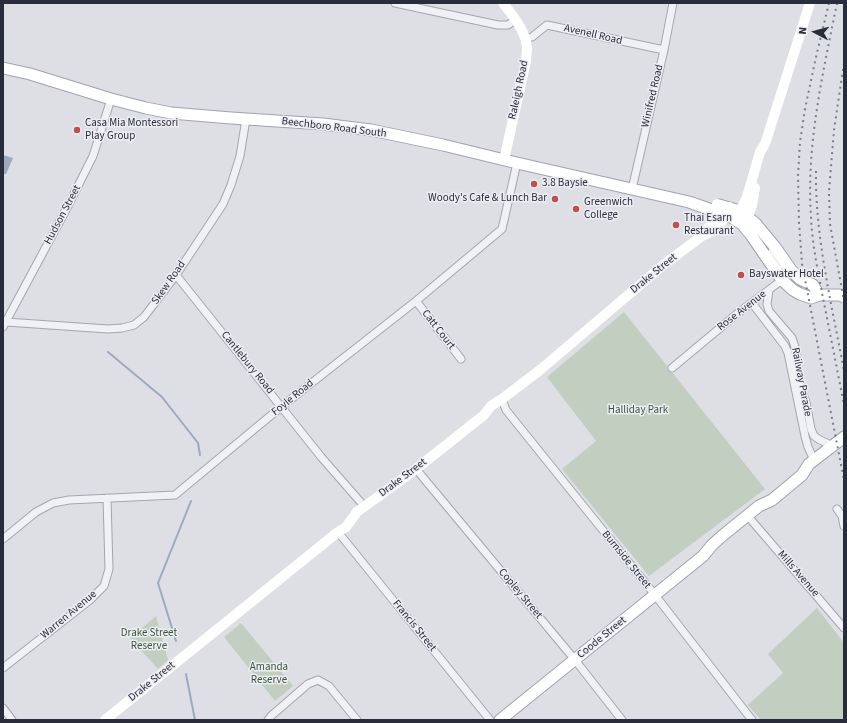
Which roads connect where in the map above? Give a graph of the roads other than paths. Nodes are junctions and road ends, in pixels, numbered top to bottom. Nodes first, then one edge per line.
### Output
1 (395, 3) edge
2 (503, 3) edge
3 (673, 3) edge
4 (810, 3) edge
5 (516, 20) junction
6 (525, 39) junction
7 (664, 50) junction
8 (3, 68) edge
9 (111, 99) junction
10 (246, 119) junction
11 (504, 160) junction
12 (517, 163) junction
13 (632, 189) junction
14 (732, 213) junction
15 (774, 245) junction
16 (176, 275) junction
17 (782, 280) junction
18 (769, 290) junction
19 (819, 295) junction
20 (844, 297) edge
21 (416, 301) junction
22 (752, 303) junction
23 (4, 324) edge
24 (461, 359) dead end
25 (672, 368) dead end
26 (502, 399) junction
27 (281, 407) junction
28 (844, 438) edge
29 (839, 446) edge
30 (814, 460) junction
31 (416, 469) junction
32 (802, 475) junction
33 (107, 498) junction
34 (772, 500) junction
35 (364, 506) junction
36 (837, 509) dead end
37 (752, 521) junction
38 (844, 526) edge
39 (338, 532) junction
40 (3, 539) edge
41 (703, 556) junction
42 (655, 595) junction
43 (844, 628) edge
44 (575, 660) junction
45 (3, 668) edge
46 (3, 708) edge
47 (12, 720) edge
48 (105, 720) edge
49 (268, 720) edge
50 (357, 720) edge
51 (490, 720) edge
52 (500, 720) edge
53 (622, 720) edge
54 (752, 720) edge

1 - 5 street
2 - 5 street, Raleigh Road
3 - 7 street, Winifred Road
4 - 14 street
5 - 6 street, Raleigh Road
6 - 7 street, Avenell Road
6 - 11 street, Raleigh Road
7 - 13 street, Winifred Road
8 - 9 main road, Beechboro Road South
9 - 10 main road, Beechboro Road South
9 - 23 street, Hudson Street
10 - 11 main road, Beechboro Road South
10 - 16 street, Skew Road
11 - 12 main road, Beechboro Road South
12 - 13 main road, Beechboro Road South
12 - 21 street, Foyle Road
13 - 14 main road, Beechboro Road South
14 - 15 main road
14 - 17 main road
14 - 26 street, Drake Street
15 - 17 street
15 - 19 main road
16 - 23 street, Skew Road
16 - 27 street, Cantlebury Road
17 - 18 street, Rose Avenue
17 - 19 main road
18 - 22 street, Rose Avenue
18 - 29 street, Railway Parade
19 - 20 main road
21 - 24 street, Catt Court
21 - 27 street, Foyle Road
22 - 25 street, Rose Avenue
22 - 30 street, Railway Parade
26 - 31 street, Drake Street
26 - 42 street, Burnside Street
27 - 33 street, Foyle Road
27 - 35 street, Cantlebury Road
28 - 29 main road, Coode Street
29 - 30 main road, Coode Street
29 - 32 main road, Coode Street
30 - 32 main road, Coode Street
31 - 35 street, Drake Street
31 - 44 street, Copley Street
32 - 34 main road, Coode Street
33 - 40 street, Foyle Road
33 - 45 street, Warren Avenue
34 - 37 main road, Coode Street
34 - 41 main road, Coode Street
35 - 39 street, Drake Street
36 - 38 street
37 - 41 main road, Coode Street
37 - 43 street, Mills Avenue
39 - 48 street, Drake Street
39 - 51 street, Francis Street
41 - 42 main road, Coode Street
42 - 44 main road, Coode Street
42 - 54 street, Burnside Street
44 - 52 main road, Coode Street
44 - 53 street, Copley Street
46 - 47 street
49 - 50 street

